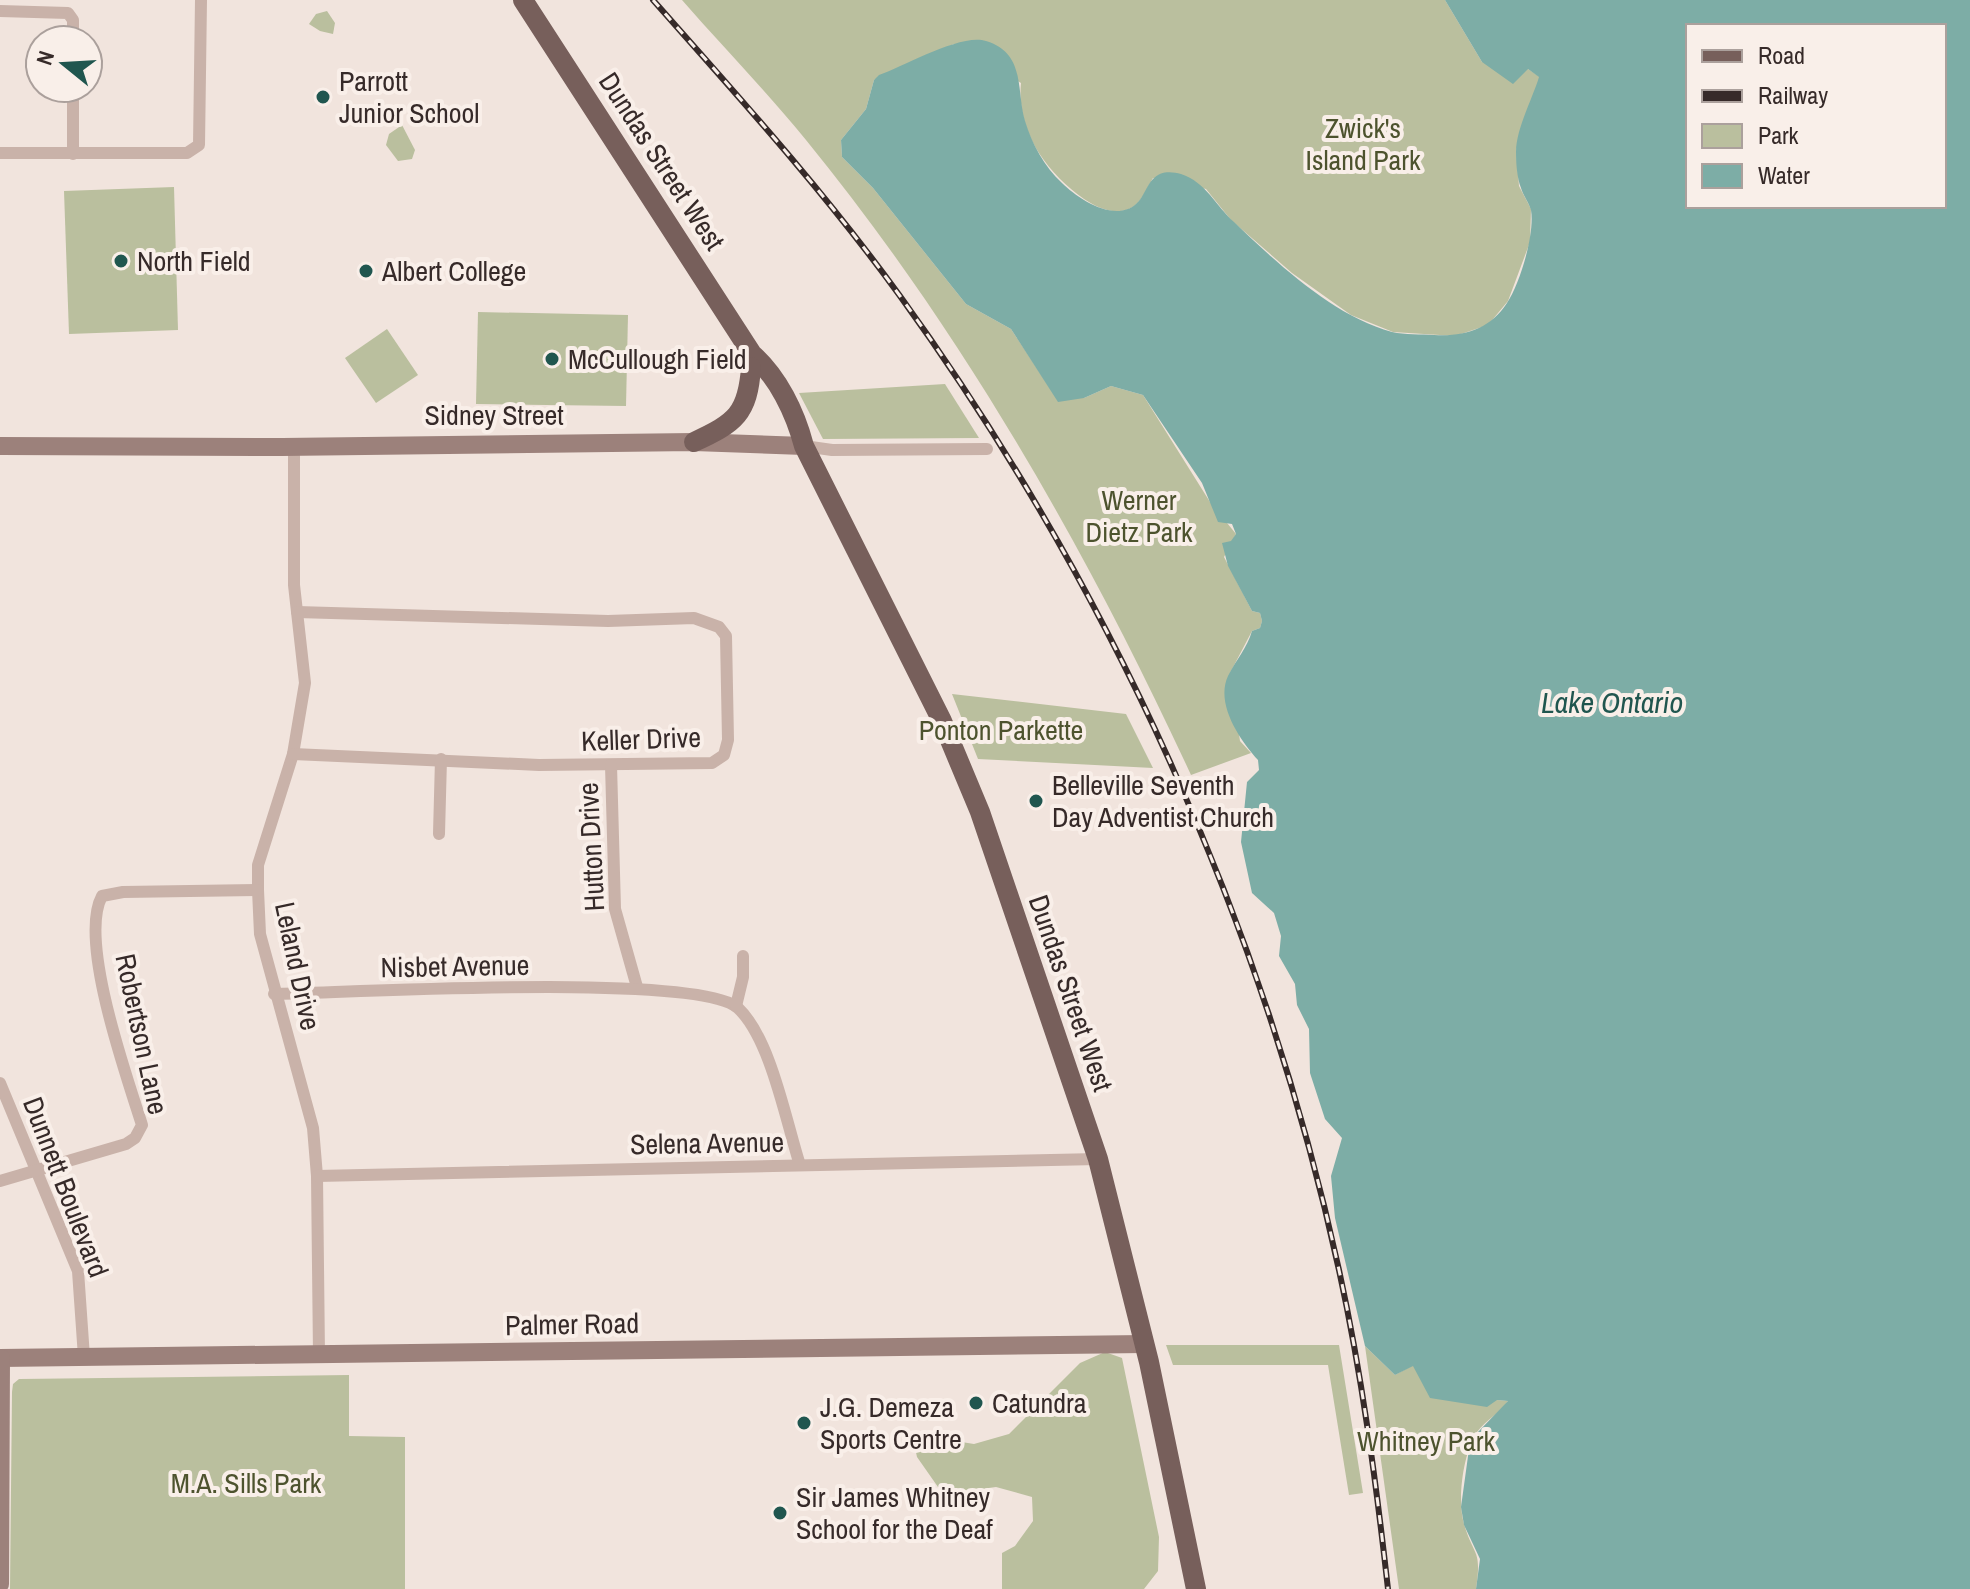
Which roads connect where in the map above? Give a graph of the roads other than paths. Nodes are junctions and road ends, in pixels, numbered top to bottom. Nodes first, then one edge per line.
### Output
1 (201, 0) edge
2 (523, 0) edge
3 (0, 11) edge
4 (73, 24) edge
5 (73, 104) edge
6 (0, 153) edge
7 (73, 154) junction
8 (752, 360) junction
9 (694, 442) junction
10 (0, 446) edge
11 (804, 446) junction
12 (294, 447) junction
13 (987, 449) dead end
14 (297, 612) junction
15 (293, 754) junction
16 (441, 759) junction
17 (611, 765) junction
18 (439, 834) dead end
19 (258, 890) junction
20 (743, 956) dead end
21 (637, 987) junction
22 (274, 994) junction
23 (736, 1006) junction
24 (0, 1083) edge
25 (1098, 1159) junction
26 (800, 1165) junction
27 (37, 1173) junction
28 (317, 1176) junction
29 (0, 1181) edge
30 (1145, 1344) junction
31 (319, 1355) junction
32 (84, 1357) junction
33 (0, 1358) edge
34 (0, 1584) edge
35 (1196, 1589) edge

1 - 7 street
2 - 8 main road, Dundas Street West
3 - 4 street
5 - 7 street
6 - 7 street
8 - 9 main road
8 - 11 main road, Dundas Street West
9 - 11 street, Sidney Street
9 - 12 street, Sidney Street
10 - 12 street, Sidney Street
11 - 13 street, Sidney Street
11 - 25 main road, Dundas Street West
12 - 14 street, Leland Drive
14 - 15 street, Leland Drive
14 - 17 street, Keller Drive
15 - 16 street, Keller Drive
15 - 19 street, Leland Drive
16 - 17 street, Keller Drive
16 - 18 street
17 - 21 street, Hutton Drive
19 - 22 street, Leland Drive
19 - 27 street, Robertson Lane
20 - 23 street
21 - 22 street, Nisbet Avenue
21 - 23 street
22 - 28 street, Leland Drive
23 - 26 street
24 - 27 street, Dunnett Boulevard
25 - 26 street, Selena Avenue
25 - 30 main road, Dundas Street West
26 - 28 street, Selena Avenue
27 - 29 street
27 - 32 street, Dunnett Boulevard
28 - 31 street, Leland Drive
30 - 31 street, Palmer Road
30 - 35 main road, Dundas Street West
31 - 32 street, Palmer Road
32 - 33 street, Palmer Road
33 - 34 street

